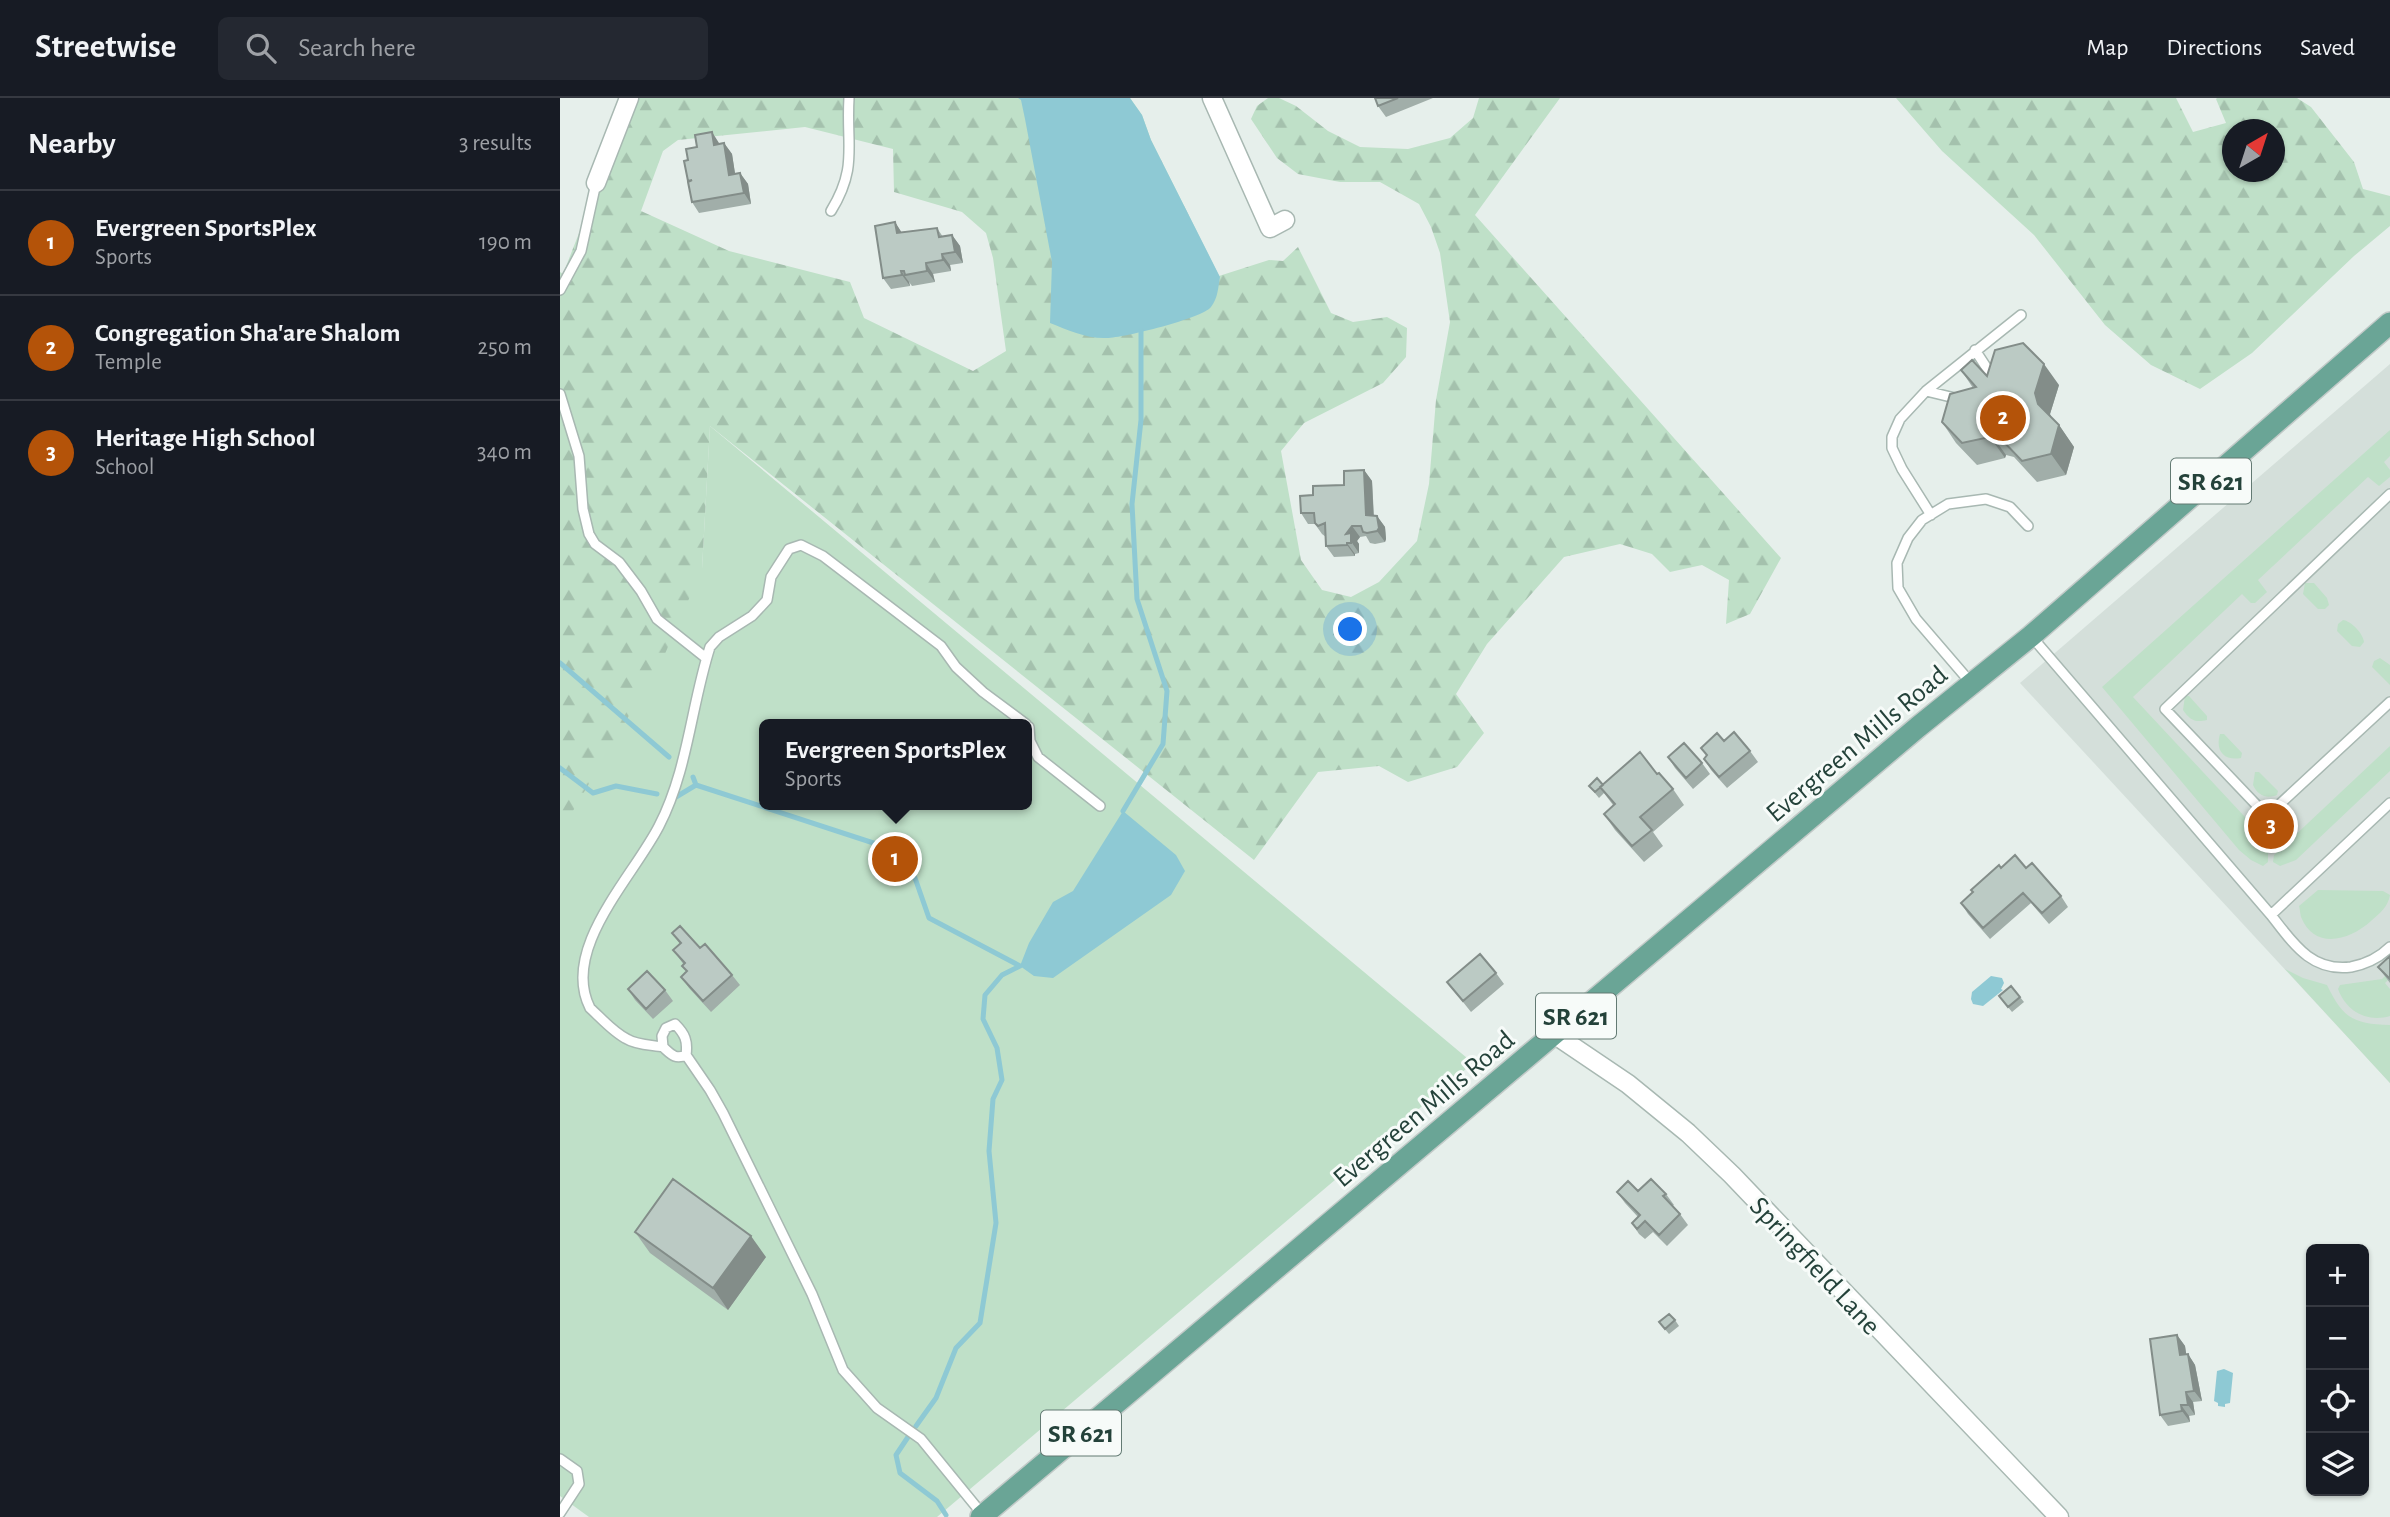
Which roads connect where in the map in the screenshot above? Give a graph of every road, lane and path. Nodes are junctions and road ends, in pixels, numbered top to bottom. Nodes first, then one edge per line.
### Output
1 (629, 98) edge
2 (849, 98) edge
3 (1212, 98) edge
4 (596, 183) joint
5 (831, 211) dead end
6 (1285, 220) dead end
7 (560, 290) edge
8 (2021, 315) dead end
9 (2390, 323) edge
10 (1975, 350) junction
11 (1993, 389) edge
12 (1926, 391) junction
13 (560, 394) edge
14 (1970, 402) edge
15 (2390, 494) edge
16 (1931, 515) junction
17 (2028, 526) dead end
18 (2031, 636) junction
19 (706, 658) junction
20 (1971, 683) junction
21 (2390, 702) edge
22 (1018, 719) edge
23 (1032, 745) edge
24 (2390, 803) edge
25 (1100, 806) dead end
26 (602, 898) dead end
27 (2271, 915) junction
28 (2390, 947) edge
29 (572, 983) dead end
30 (1554, 1034) junction
31 (663, 1047) junction
32 (686, 1055) junction
33 (560, 1459) edge
34 (560, 1513) edge
35 (982, 1516) edge
36 (2059, 1517) edge

1 - 4 street
2 - 5 lane
3 - 6 street
4 - 7 lane
8 - 10 lane
9 - 18 main road, SR 621
10 - 11 lane
10 - 12 lane
12 - 14 lane
12 - 16 lane
13 - 19 lane
15 - 21 lane
16 - 17 lane
16 - 20 lane
18 - 20 main road, Evergreen Mills Road / SR 621
18 - 27 lane
19 - 22 lane
19 - 26 lane
20 - 30 main road, Evergreen Mills Road / SR 621
23 - 25 lane
24 - 27 lane
27 - 28 lane
29 - 31 lane
30 - 35 main road, Evergreen Mills Road / SR 621
30 - 36 street, Springfield Lane
31 - 32 lane
31 - 32 lane
32 - 35 lane
33 - 34 lane

